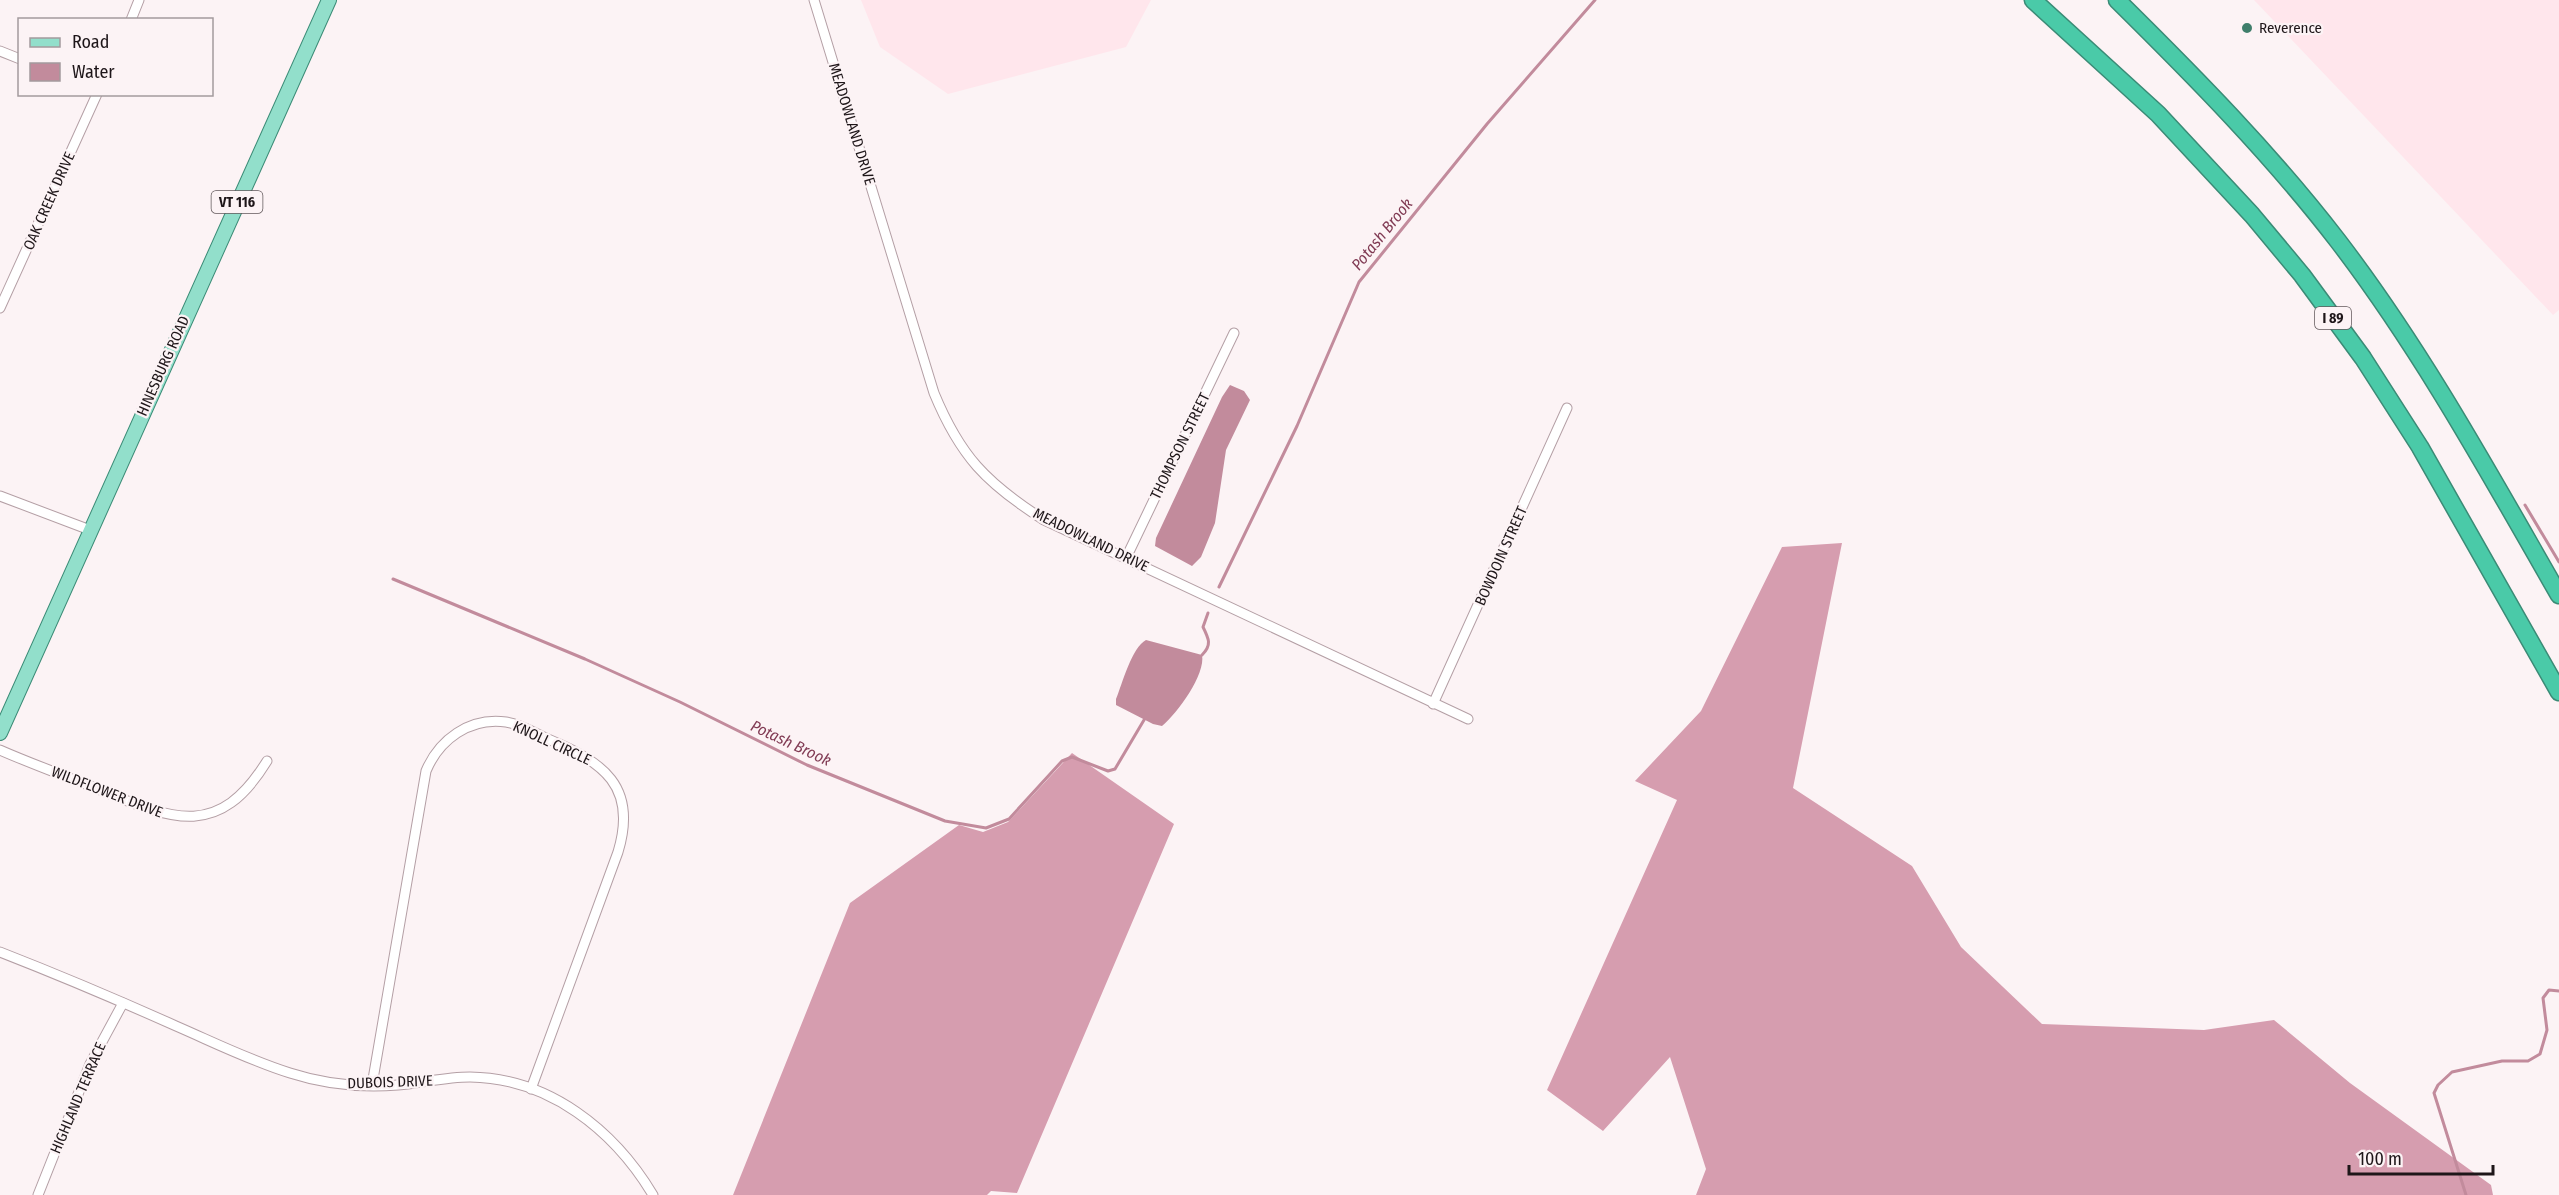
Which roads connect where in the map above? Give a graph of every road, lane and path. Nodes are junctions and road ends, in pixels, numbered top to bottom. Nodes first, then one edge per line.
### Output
1 (139, 0) edge
2 (329, 0) edge
3 (814, 0) edge
4 (2033, 0) edge
5 (2117, 0) edge
6 (132, 18) edge
7 (0, 51) edge
8 (18, 58) edge
9 (96, 96) edge
10 (0, 308) edge
11 (1234, 333) dead end
12 (1567, 408) dead end
13 (0, 496) edge
14 (90, 530) junction
15 (1126, 558) junction
16 (2559, 595) edge
17 (2559, 692) edge
18 (1433, 704) junction
19 (1468, 719) dead end
20 (0, 733) edge
21 (0, 750) edge
22 (267, 761) dead end
23 (0, 952) edge
24 (123, 1003) junction
25 (372, 1085) junction
26 (531, 1089) junction
27 (38, 1195) edge
28 (653, 1195) edge

1 - 6 street
2 - 14 main road, HINESBURG ROAD / VT 116
3 - 15 street, MEADOWLAND DRIVE
4 - 17 highway, I 89
5 - 16 highway
7 - 8 street
9 - 10 street, OAK CREEK DRIVE
11 - 15 street, THOMPSON STREET
12 - 18 street, BOWDOIN STREET
13 - 14 street
14 - 20 main road, HINESBURG ROAD / VT 116
15 - 18 street, MEADOWLAND DRIVE
18 - 19 street, MEADOWLAND DRIVE
21 - 22 street, WILDFLOWER DRIVE
23 - 24 street, DUBOIS DRIVE
24 - 25 street, DUBOIS DRIVE
24 - 27 street, HIGHLAND TERRACE
25 - 26 street, DUBOIS DRIVE
25 - 26 street, KNOLL CIRCLE
26 - 28 street, DUBOIS DRIVE

